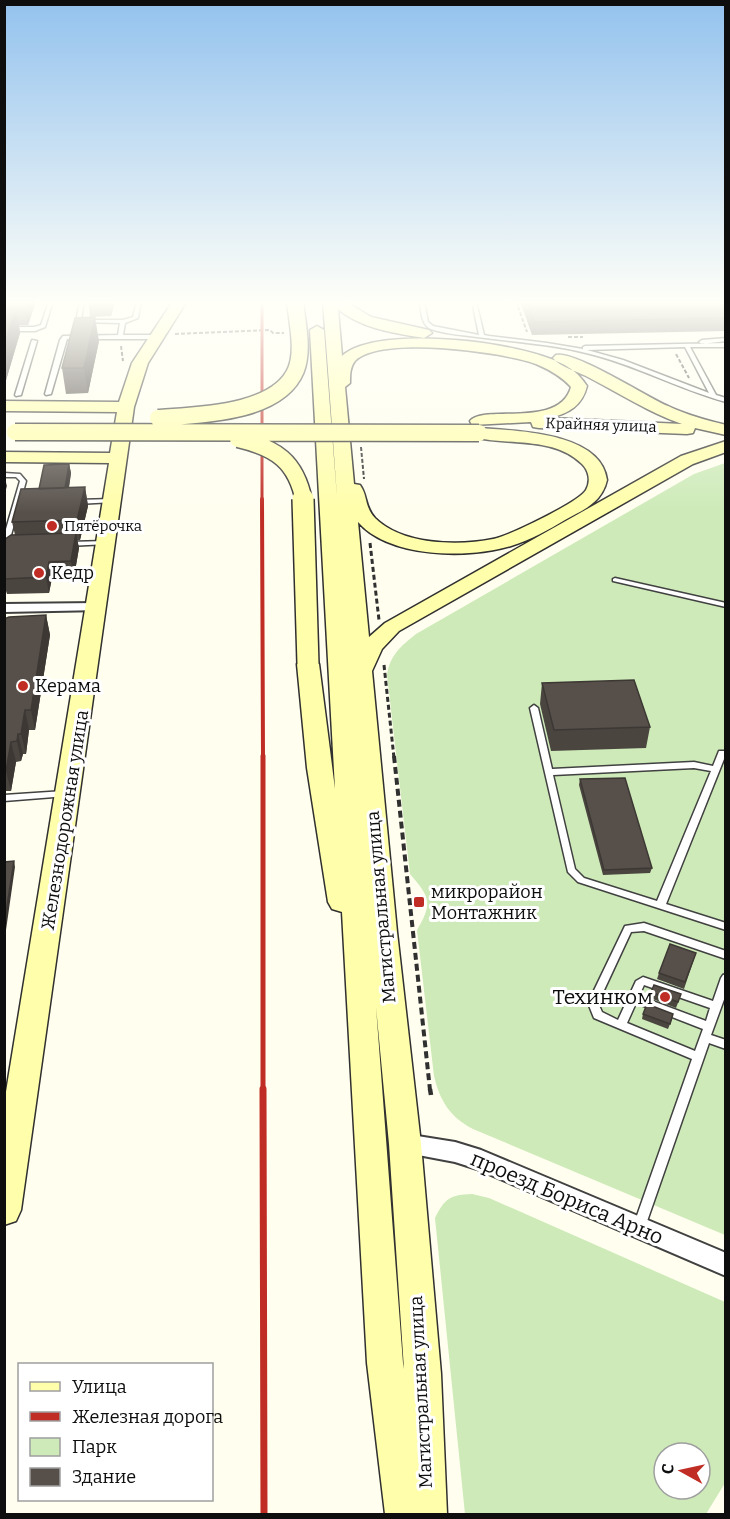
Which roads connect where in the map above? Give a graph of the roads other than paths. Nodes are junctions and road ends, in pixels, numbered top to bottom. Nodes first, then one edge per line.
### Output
1 (25, 372) edge
2 (54, 372) edge
3 (137, 372) edge
4 (295, 372) edge
5 (319, 372) edge
6 (336, 372) edge
7 (342, 372) edge
8 (567, 372) edge
9 (589, 372) edge
10 (644, 372) edge
11 (701, 372) edge
12 (48, 394) dead end
13 (18, 395) dead end
14 (714, 397) junction
15 (726, 400) edge
16 (4, 406) edge
17 (126, 407) junction
18 (339, 412) junction
19 (10, 426) edge
20 (154, 426) junction
21 (477, 427) junction
22 (726, 431) edge
23 (726, 441) edge
24 (351, 446) junction
25 (726, 446) edge
26 (4, 457) edge
27 (120, 458) junction
28 (4, 475) edge
29 (113, 501) junction
30 (71, 502) edge
31 (17, 504) junction
32 (28, 504) edge
33 (14, 516) junction
34 (4, 517) edge
35 (107, 543) junction
36 (62, 544) edge
37 (17, 546) edge
38 (5, 547) edge
39 (615, 580) dead end
40 (726, 605) edge
41 (97, 607) junction
42 (4, 608) edge
43 (361, 675) junction
44 (534, 708) dead end
45 (722, 753) dead end
46 (716, 770) junction
47 (549, 772) junction
48 (69, 793) junction
49 (4, 798) edge
50 (660, 906) junction
51 (726, 927) edge
52 (726, 955) edge
53 (726, 978) edge
54 (633, 998) junction
55 (716, 1006) junction
56 (621, 1025) junction
57 (707, 1032) junction
58 (364, 1035) junction
59 (726, 1045) edge
60 (699, 1057) junction
61 (405, 1144) junction
62 (5, 1200) edge
63 (638, 1227) junction
64 (726, 1265) edge
65 (405, 1515) edge
66 (427, 1515) edge

1 - 13 lane
2 - 12 lane
3 - 17 main road, Железнодорожная улица
4 - 20 main road, bridge
5 - 58 main road, Магистральная улица
6 - 18 main road, Магистральная улица
7 - 18 main road
8 - 21 main road
9 - 22 main road
10 - 14 lane
11 - 14 lane
14 - 15 lane
16 - 17 main road
17 - 27 main road, Железнодорожная улица
18 - 24 main road, Магистральная улица
19 - 20 main road, bridge
20 - 21 main road, bridge
20 - 58 main road, bridge
21 - 22 main road, Крайняя улица
21 - 23 main road, Крайняя улица
21 - 24 main road
24 - 43 main road, Магистральная улица
25 - 43 main road
26 - 27 main road
27 - 29 main road, Железнодорожная улица
28 - 31 lane
29 - 30 lane
29 - 35 main road, Железнодорожная улица
31 - 32 lane
31 - 33 lane
33 - 34 lane
33 - 38 lane
35 - 36 lane
35 - 41 main road, Железнодорожная улица
37 - 38 lane
39 - 40 lane
41 - 42 street
41 - 48 main road, Железнодорожная улица
43 - 61 main road, Магистральная улица
44 - 47 lane
45 - 46 lane
46 - 47 lane
46 - 50 lane
47 - 50 lane
48 - 49 lane
48 - 62 main road, Железнодорожная улица
50 - 51 lane
52 - 56 lane
53 - 55 lane
54 - 55 lane
54 - 56 lane
54 - 57 lane
55 - 57 lane
56 - 60 lane
57 - 59 lane
57 - 60 lane
58 - 65 main road, Магистральная улица
60 - 63 lane
61 - 63 street, проезд Бориса Арно
61 - 66 main road, Магистральная улица
63 - 64 street, проезд Бориса Арно

